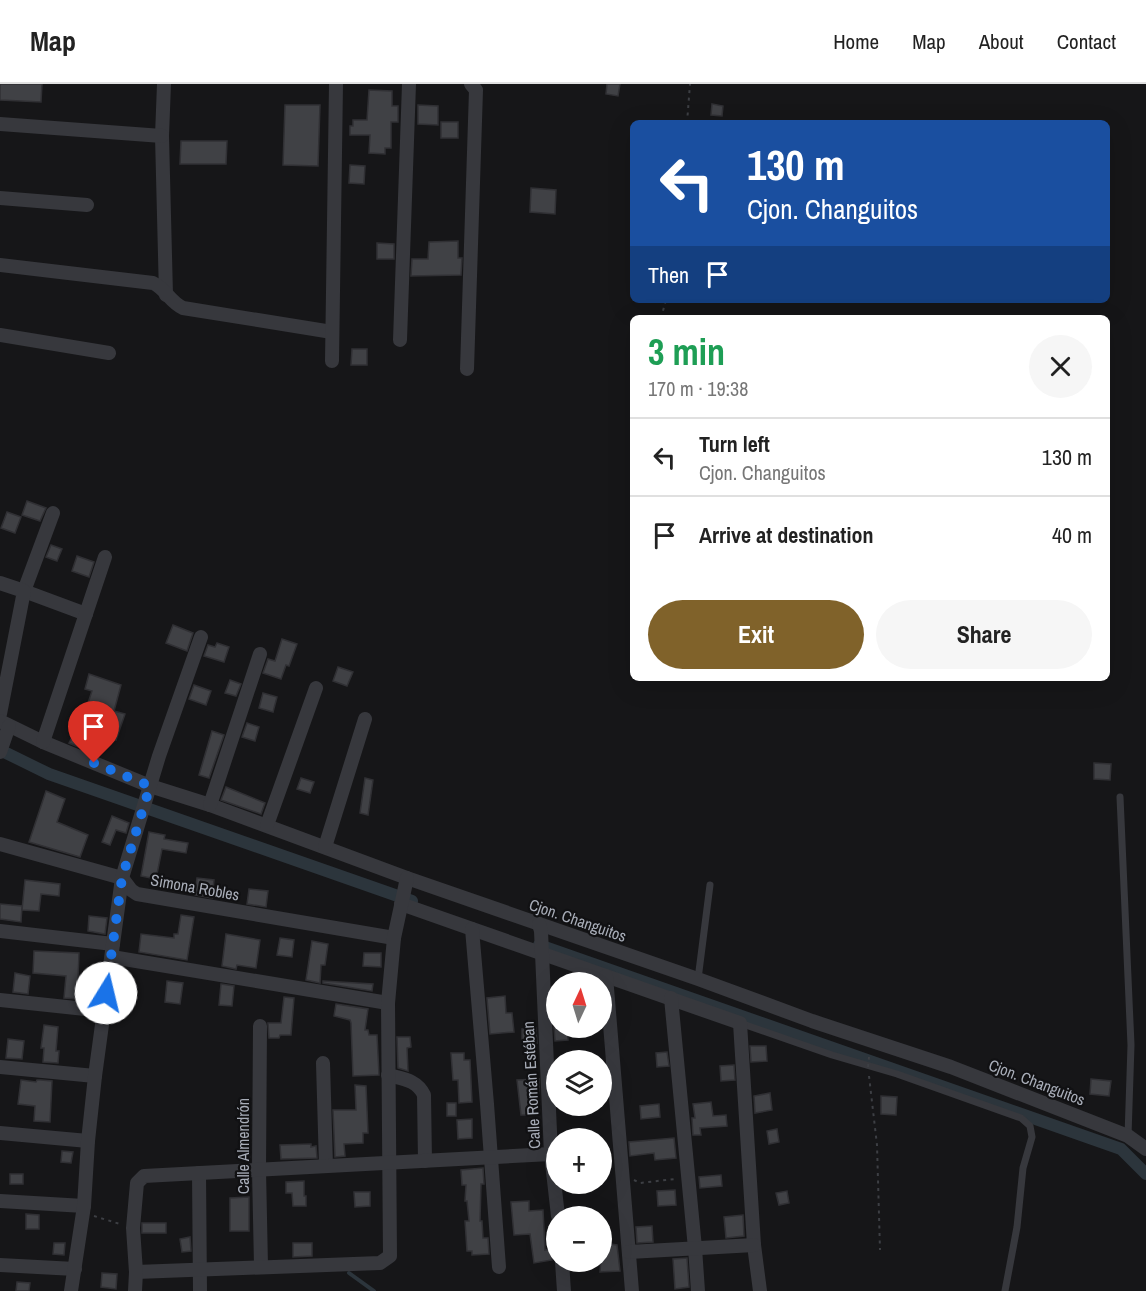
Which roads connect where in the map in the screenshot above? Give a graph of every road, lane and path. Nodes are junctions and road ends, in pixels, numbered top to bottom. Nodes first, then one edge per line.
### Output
1 (164, 84) edge
2 (336, 84) edge
3 (409, 84) edge
4 (471, 84) edge
5 (690, 84) edge
6 (687, 120) edge
7 (0, 124) edge
8 (162, 136) junction
9 (0, 198) edge
10 (87, 205) dead end
11 (0, 265) edge
12 (166, 295) junction
13 (332, 332) junction
14 (0, 335) edge
15 (400, 340) dead end
16 (109, 353) dead end
17 (332, 361) dead end
18 (467, 369) dead end
19 (53, 513) dead end
20 (105, 557) dead end
21 (0, 583) edge
22 (24, 591) junction
23 (86, 614) junction
24 (201, 637) dead end
25 (260, 654) dead end
26 (316, 688) dead end
27 (0, 714) edge
28 (365, 719) dead end
29 (5, 727) edge
30 (43, 742) junction
31 (0, 752) edge
32 (148, 792) junction
33 (1120, 796) dead end
34 (210, 804) junction
35 (267, 825) junction
36 (0, 843) edge
37 (325, 847) junction
38 (122, 878) junction
39 (710, 885) dead end
40 (404, 892) junction
41 (472, 928) junction
42 (540, 928) junction
43 (0, 931) edge
44 (394, 938) junction
45 (541, 950) junction
46 (113, 951) junction
47 (596, 972) edge
48 (612, 978) edge
49 (698, 979) junction
50 (671, 998) junction
51 (0, 1000) edge
52 (388, 1003) junction
53 (104, 1011) junction
54 (740, 1023) junction
55 (260, 1026) dead end
56 (611, 1038) edge
57 (869, 1057) dead end
58 (323, 1063) dead end
59 (0, 1067) edge
60 (388, 1075) junction
61 (95, 1076) junction
62 (550, 1128) edge
63 (0, 1133) edge
64 (1128, 1136) junction
65 (88, 1141) junction
66 (1146, 1149) edge
67 (546, 1154) edge
68 (490, 1158) junction
69 (425, 1161) junction
70 (389, 1163) junction
71 (326, 1166) junction
72 (259, 1170) junction
73 (612, 1170) edge
74 (199, 1173) junction
75 (622, 1173) junction
76 (689, 1179) junction
77 (0, 1201) edge
78 (84, 1206) junction
79 (133, 1228) junction
80 (754, 1245) junction
81 (695, 1248) junction
82 (880, 1250) dead end
83 (629, 1252) junction
84 (0, 1265) edge
85 (261, 1266) junction
86 (498, 1268) dead end
87 (75, 1269) junction
88 (200, 1269) junction
89 (136, 1272) junction
90 (563, 1272) edge
91 (71, 1291) edge
92 (135, 1291) edge
93 (200, 1291) edge
94 (564, 1291) edge
95 (632, 1291) edge
96 (698, 1291) edge
97 (760, 1291) edge
98 (1005, 1291) edge

1 - 8 street
2 - 13 street
3 - 15 street
4 - 18 street
5 - 6 path
7 - 8 street
8 - 12 street
9 - 10 street
11 - 12 street
12 - 13 street
13 - 17 street
14 - 16 street
19 - 22 street
20 - 23 street
21 - 22 street
22 - 23 street
22 - 27 street
23 - 30 street
24 - 32 street
25 - 34 street
26 - 35 street
28 - 37 street
29 - 30 street, Cjon. Changuitos
29 - 31 street
30 - 32 street, Cjon. Changuitos
32 - 34 street, Cjon. Changuitos
32 - 38 street
33 - 64 lane
34 - 35 street, Cjon. Changuitos
35 - 37 street, Cjon. Changuitos
36 - 38 street, Simona Robles
37 - 40 street, Cjon. Changuitos
38 - 44 street, Simona Robles
38 - 46 street
39 - 49 lane
40 - 41 street
40 - 42 street, Cjon. Changuitos
40 - 44 street
41 - 45 street
41 - 68 street
42 - 45 street, Calle Román Estéban
42 - 49 street, Cjon. Changuitos
43 - 46 street
44 - 52 street
45 - 47 street
45 - 62 street, Calle Román Estéban
46 - 52 street
46 - 53 street
48 - 50 street
49 - 64 street, Cjon. Changuitos
50 - 54 street
50 - 76 street
51 - 53 street
52 - 60 street
53 - 61 street
54 - 80 street
54 - 98 lane
55 - 72 street, Calle Almendrón
56 - 75 street
57 - 82 path, bridge
58 - 71 street
59 - 61 street
60 - 69 street
60 - 70 street
61 - 65 street
63 - 65 street
64 - 66 street, Cjon. Changuitos
65 - 78 street
67 - 68 street
68 - 69 street
68 - 86 street
69 - 70 street
70 - 71 street
70 - 85 street
71 - 72 street
72 - 74 street
72 - 85 street, Calle Almendrón
73 - 75 path
74 - 79 street
74 - 88 street
75 - 76 path
75 - 83 street
76 - 81 street
77 - 78 street
78 - 79 path
78 - 87 street
79 - 89 street
80 - 81 street
80 - 97 street
81 - 83 street
81 - 96 street
83 - 95 street
84 - 87 street
85 - 88 street
87 - 91 street
88 - 89 street
88 - 93 street
89 - 92 street
90 - 94 street

